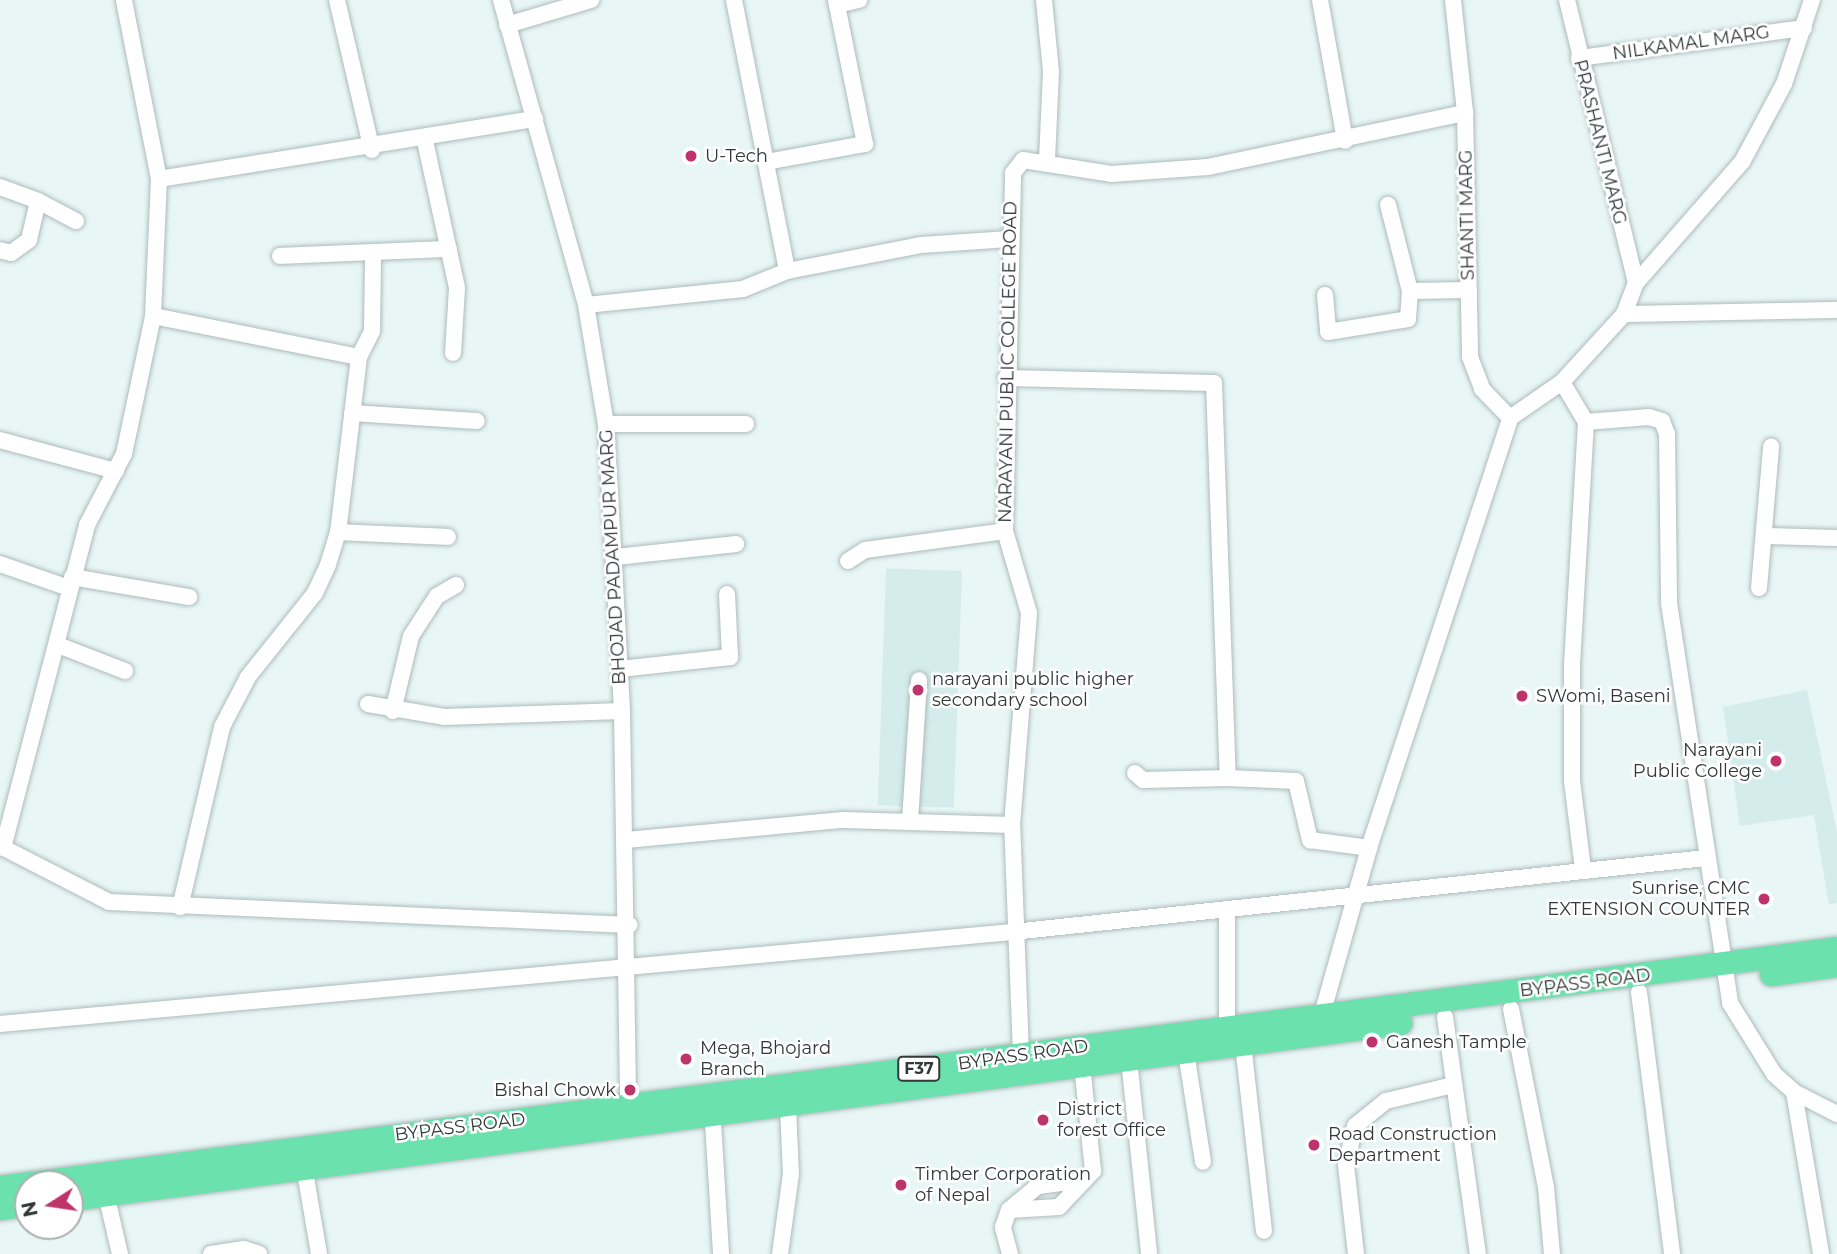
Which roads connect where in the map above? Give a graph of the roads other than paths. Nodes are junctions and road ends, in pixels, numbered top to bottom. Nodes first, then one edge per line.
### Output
1 (124, 0) edge
2 (337, 0) edge
3 (501, 0) edge
4 (591, 0) edge
5 (734, 0) edge
6 (859, 0) edge
7 (1044, 0) edge
8 (1320, 0) edge
9 (1453, 0) edge
10 (1567, 0) edge
11 (1812, 0) edge
12 (836, 3) edge
13 (507, 25) junction
14 (1804, 28) junction
15 (1579, 58) junction
16 (1465, 113) junction
17 (535, 119) junction
18 (425, 141) junction
19 (1345, 141) junction
20 (372, 150) junction
21 (1047, 159) junction
22 (766, 162) junction
23 (159, 180) junction
24 (0, 187) edge
25 (38, 201) junction
26 (1388, 205) dead end
27 (76, 221) dead end
28 (1009, 239) junction
29 (449, 249) junction
30 (0, 250) edge
31 (280, 256) dead end
32 (373, 256) junction
33 (787, 271) junction
34 (1636, 283) junction
35 (1469, 290) junction
36 (1409, 291) junction
37 (1325, 295) dead end
38 (586, 305) junction
39 (1837, 310) edge
40 (1625, 314) junction
41 (153, 316) junction
42 (453, 353) dead end
43 (359, 357) junction
44 (1006, 378) junction
45 (1562, 382) junction
46 (352, 413) junction
47 (1510, 418) junction
48 (477, 421) dead end
49 (1586, 422) junction
50 (606, 424) junction
51 (746, 424) dead end
52 (0, 440) edge
53 (1771, 447) dead end
54 (116, 471) junction
55 (1005, 531) junction
56 (338, 532) junction
57 (1767, 536) junction
58 (448, 537) dead end
59 (1837, 538) edge
60 (736, 544) dead end
61 (616, 556) junction
62 (848, 561) dead end
63 (0, 564) edge
64 (70, 583) junction
65 (456, 585) dead end
66 (1759, 587) dead end
67 (727, 594) dead end
68 (189, 597) dead end
69 (58, 645) junction
70 (620, 668) junction
71 (125, 671) dead end
72 (919, 680) dead end
73 (369, 704) dead end
74 (393, 710) junction
75 (622, 711) junction
76 (1135, 773) dead end
77 (1228, 778) junction
78 (910, 821) junction
79 (1012, 825) junction
80 (626, 840) junction
81 (2, 847) edge
82 (1369, 849) junction
83 (1705, 858) junction
84 (1583, 869) junction
85 (1356, 896) junction
86 (180, 907) junction
87 (1227, 909) junction
88 (629, 925) junction
89 (1013, 932) junction
90 (1837, 948) edge
91 (630, 962) junction
92 (1837, 965) edge
93 (1724, 973) junction
94 (1639, 992) junction
95 (1511, 1009) junction
96 (1321, 1017) junction
97 (1445, 1017) junction
98 (0, 1024) edge
99 (1237, 1033) junction
100 (1186, 1052) junction
101 (1021, 1055) junction
102 (1129, 1059) junction
103 (1082, 1065) junction
104 (1453, 1085) junction
105 (1794, 1092) junction
106 (712, 1106) junction
107 (788, 1108) junction
108 (1837, 1114) edge
109 (629, 1116) junction
110 (303, 1157) junction
111 (1203, 1163) dead end
112 (1084, 1180) junction
113 (0, 1186) edge
114 (106, 1194) junction
115 (84, 1197) edge
116 (1009, 1210) junction
117 (1264, 1231) dead end
118 (120, 1254) edge
119 (211, 1254) edge
120 (259, 1254) edge
121 (319, 1254) edge
122 (721, 1254) edge
123 (780, 1254) edge
124 (1010, 1254) edge
125 (1149, 1254) edge
126 (1356, 1254) edge
127 (1478, 1254) edge
128 (1552, 1254) edge
129 (1672, 1254) edge
130 (1821, 1254) edge

1 - 23 street
2 - 20 street
3 - 13 street, BHOJAD PADAMPUR MARG
4 - 13 street
5 - 22 street
6 - 12 street
7 - 21 street
8 - 19 street
9 - 16 street, SHANTI MARG
10 - 15 street, PRASHANTI MARG
11 - 14 street
12 - 22 street
13 - 17 street, BHOJAD PADAMPUR MARG
14 - 15 street, NILKAMAL MARG
14 - 34 street
15 - 34 street, PRASHANTI MARG
16 - 19 street
16 - 35 street, SHANTI MARG
17 - 18 street
17 - 38 street, BHOJAD PADAMPUR MARG
18 - 20 street
18 - 29 street
19 - 21 street
20 - 23 street
21 - 28 street, NARAYANI PUBLIC COLLEGE ROAD
22 - 33 street
23 - 41 street
24 - 25 street
25 - 27 street
25 - 30 street
26 - 36 street
28 - 33 street
28 - 44 street, NARAYANI PUBLIC COLLEGE ROAD
29 - 32 street
29 - 42 street
31 - 32 street
32 - 43 street
33 - 38 street
34 - 40 street
35 - 36 street
35 - 47 street, SHANTI MARG
36 - 37 street
38 - 50 street, BHOJAD PADAMPUR MARG
39 - 40 street
40 - 45 street
41 - 43 street
41 - 54 street
43 - 46 street
44 - 55 street, NARAYANI PUBLIC COLLEGE ROAD
44 - 77 street
45 - 47 street
45 - 49 street
46 - 48 street
46 - 56 street
47 - 82 street
49 - 83 street
49 - 84 street
50 - 51 street
50 - 61 street, BHOJAD PADAMPUR MARG
52 - 54 street
53 - 57 street
54 - 64 street
55 - 62 street
55 - 79 street, NARAYANI PUBLIC COLLEGE ROAD
56 - 58 street
56 - 86 street
57 - 59 street
57 - 66 street
60 - 61 street
61 - 70 street, BHOJAD PADAMPUR MARG
63 - 64 street
64 - 68 street
64 - 69 street
65 - 74 street
67 - 70 street
69 - 71 street
69 - 81 street
70 - 75 street, BHOJAD PADAMPUR MARG
72 - 78 street
73 - 74 street
74 - 75 street
75 - 80 street, BHOJAD PADAMPUR MARG
76 - 77 street
77 - 82 street
78 - 79 street
78 - 80 street
79 - 89 street, NARAYANI PUBLIC COLLEGE ROAD
80 - 88 street, BHOJAD PADAMPUR MARG
81 - 86 street
82 - 85 street
83 - 84 street
83 - 93 street
84 - 85 street
85 - 87 street
85 - 96 street
86 - 88 street
87 - 89 street
87 - 99 street
88 - 91 street, BHOJAD PADAMPUR MARG
89 - 91 street
89 - 101 street, NARAYANI PUBLIC COLLEGE ROAD
90 - 93 highway, BYPASS ROAD / F37
91 - 98 street
91 - 109 street, BHOJAD PADAMPUR MARG
92 - 93 highway, BYPASS ROAD / F37
93 - 94 highway, BYPASS ROAD / F37
93 - 96 highway, BYPASS ROAD / F37
93 - 105 street
94 - 95 highway, BYPASS ROAD / F37
94 - 129 street
95 - 97 highway, BYPASS ROAD / F37
95 - 128 street
96 - 99 highway, BYPASS ROAD / F37
97 - 99 highway, BYPASS ROAD / F37
97 - 104 street
99 - 100 highway, BYPASS ROAD / F37
99 - 101 highway, BYPASS ROAD / F37
99 - 117 street
100 - 102 highway, BYPASS ROAD / F37
100 - 111 street
101 - 106 highway, BYPASS ROAD / F37
102 - 103 highway, BYPASS ROAD / F37
102 - 125 street
103 - 107 highway, BYPASS ROAD / F37
103 - 112 street
104 - 126 street
104 - 127 street
105 - 108 street
105 - 130 street
106 - 107 highway, BYPASS ROAD / F37
106 - 109 highway, BYPASS ROAD / F37
106 - 122 street
107 - 123 street
109 - 110 highway, BYPASS ROAD / F37
110 - 113 highway, BYPASS ROAD / F37
110 - 114 highway, BYPASS ROAD / F37
110 - 121 street
112 - 116 street
112 - 116 street
114 - 115 highway, BYPASS ROAD / F37
114 - 118 street
116 - 124 street
119 - 120 street

